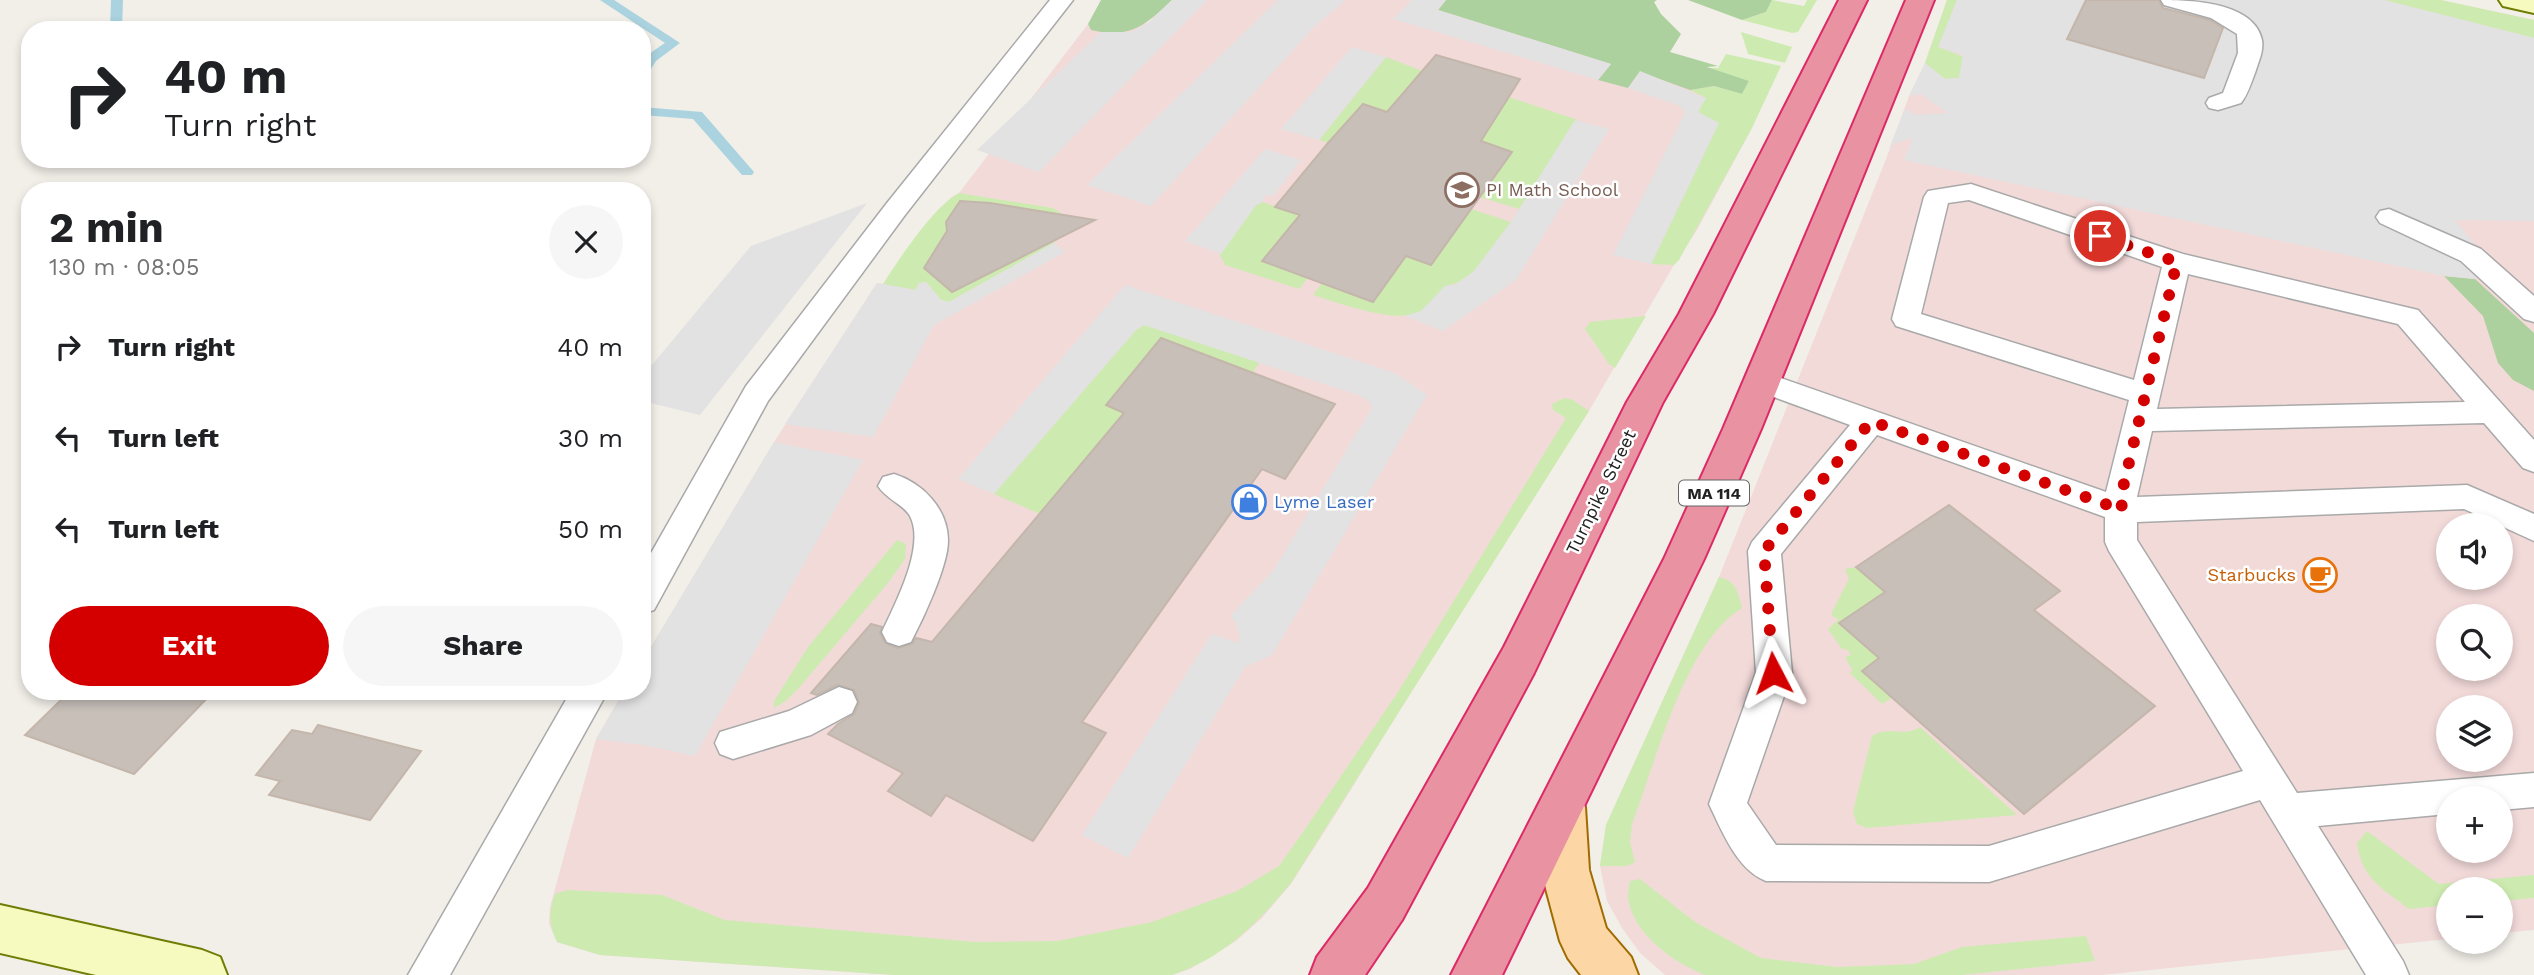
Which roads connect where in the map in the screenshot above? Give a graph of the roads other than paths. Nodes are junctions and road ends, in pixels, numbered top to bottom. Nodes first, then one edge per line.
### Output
1 (1062, 0) edge
2 (1853, 0) edge
3 (1920, 0) edge
4 (2172, 0) edge
5 (2513, 0) edge
6 (2534, 5) edge
7 (2218, 103) dead end
8 (2389, 217) dead end
9 (2177, 262) junction
10 (2534, 312) edge
11 (1762, 382) junction
12 (2142, 407) junction
13 (2492, 412) junction
14 (1871, 421) junction
15 (2534, 460) edge
16 (894, 486) dead end
17 (2122, 510) junction
18 (2534, 528) edge
19 (651, 584) edge
20 (899, 632) dead end
21 (585, 700) edge
22 (839, 702) dead end
23 (733, 743) dead end
24 (2534, 790) edge
25 (2278, 796) junction
26 (1562, 807) junction
27 (0, 929) edge
28 (202, 975) edge
29 (428, 975) edge
30 (1335, 975) edge
31 (1476, 975) edge
32 (1613, 975) edge
33 (2389, 975) edge

1 - 19 lane
2 - 30 highway, Turnpike Street
3 - 11 highway, MA 114
4 - 7 lane
5 - 6 main road
8 - 10 lane
9 - 12 lane
9 - 12 lane
9 - 13 lane
11 - 14 lane
11 - 26 highway, MA 114
12 - 13 lane
12 - 17 lane
13 - 15 lane
14 - 17 lane
14 - 25 lane
16 - 20 lane
17 - 18 lane
17 - 25 lane
21 - 29 lane
22 - 23 lane
24 - 25 lane
25 - 33 lane
26 - 31 highway, MA 114
26 - 32 main road
27 - 28 main road

